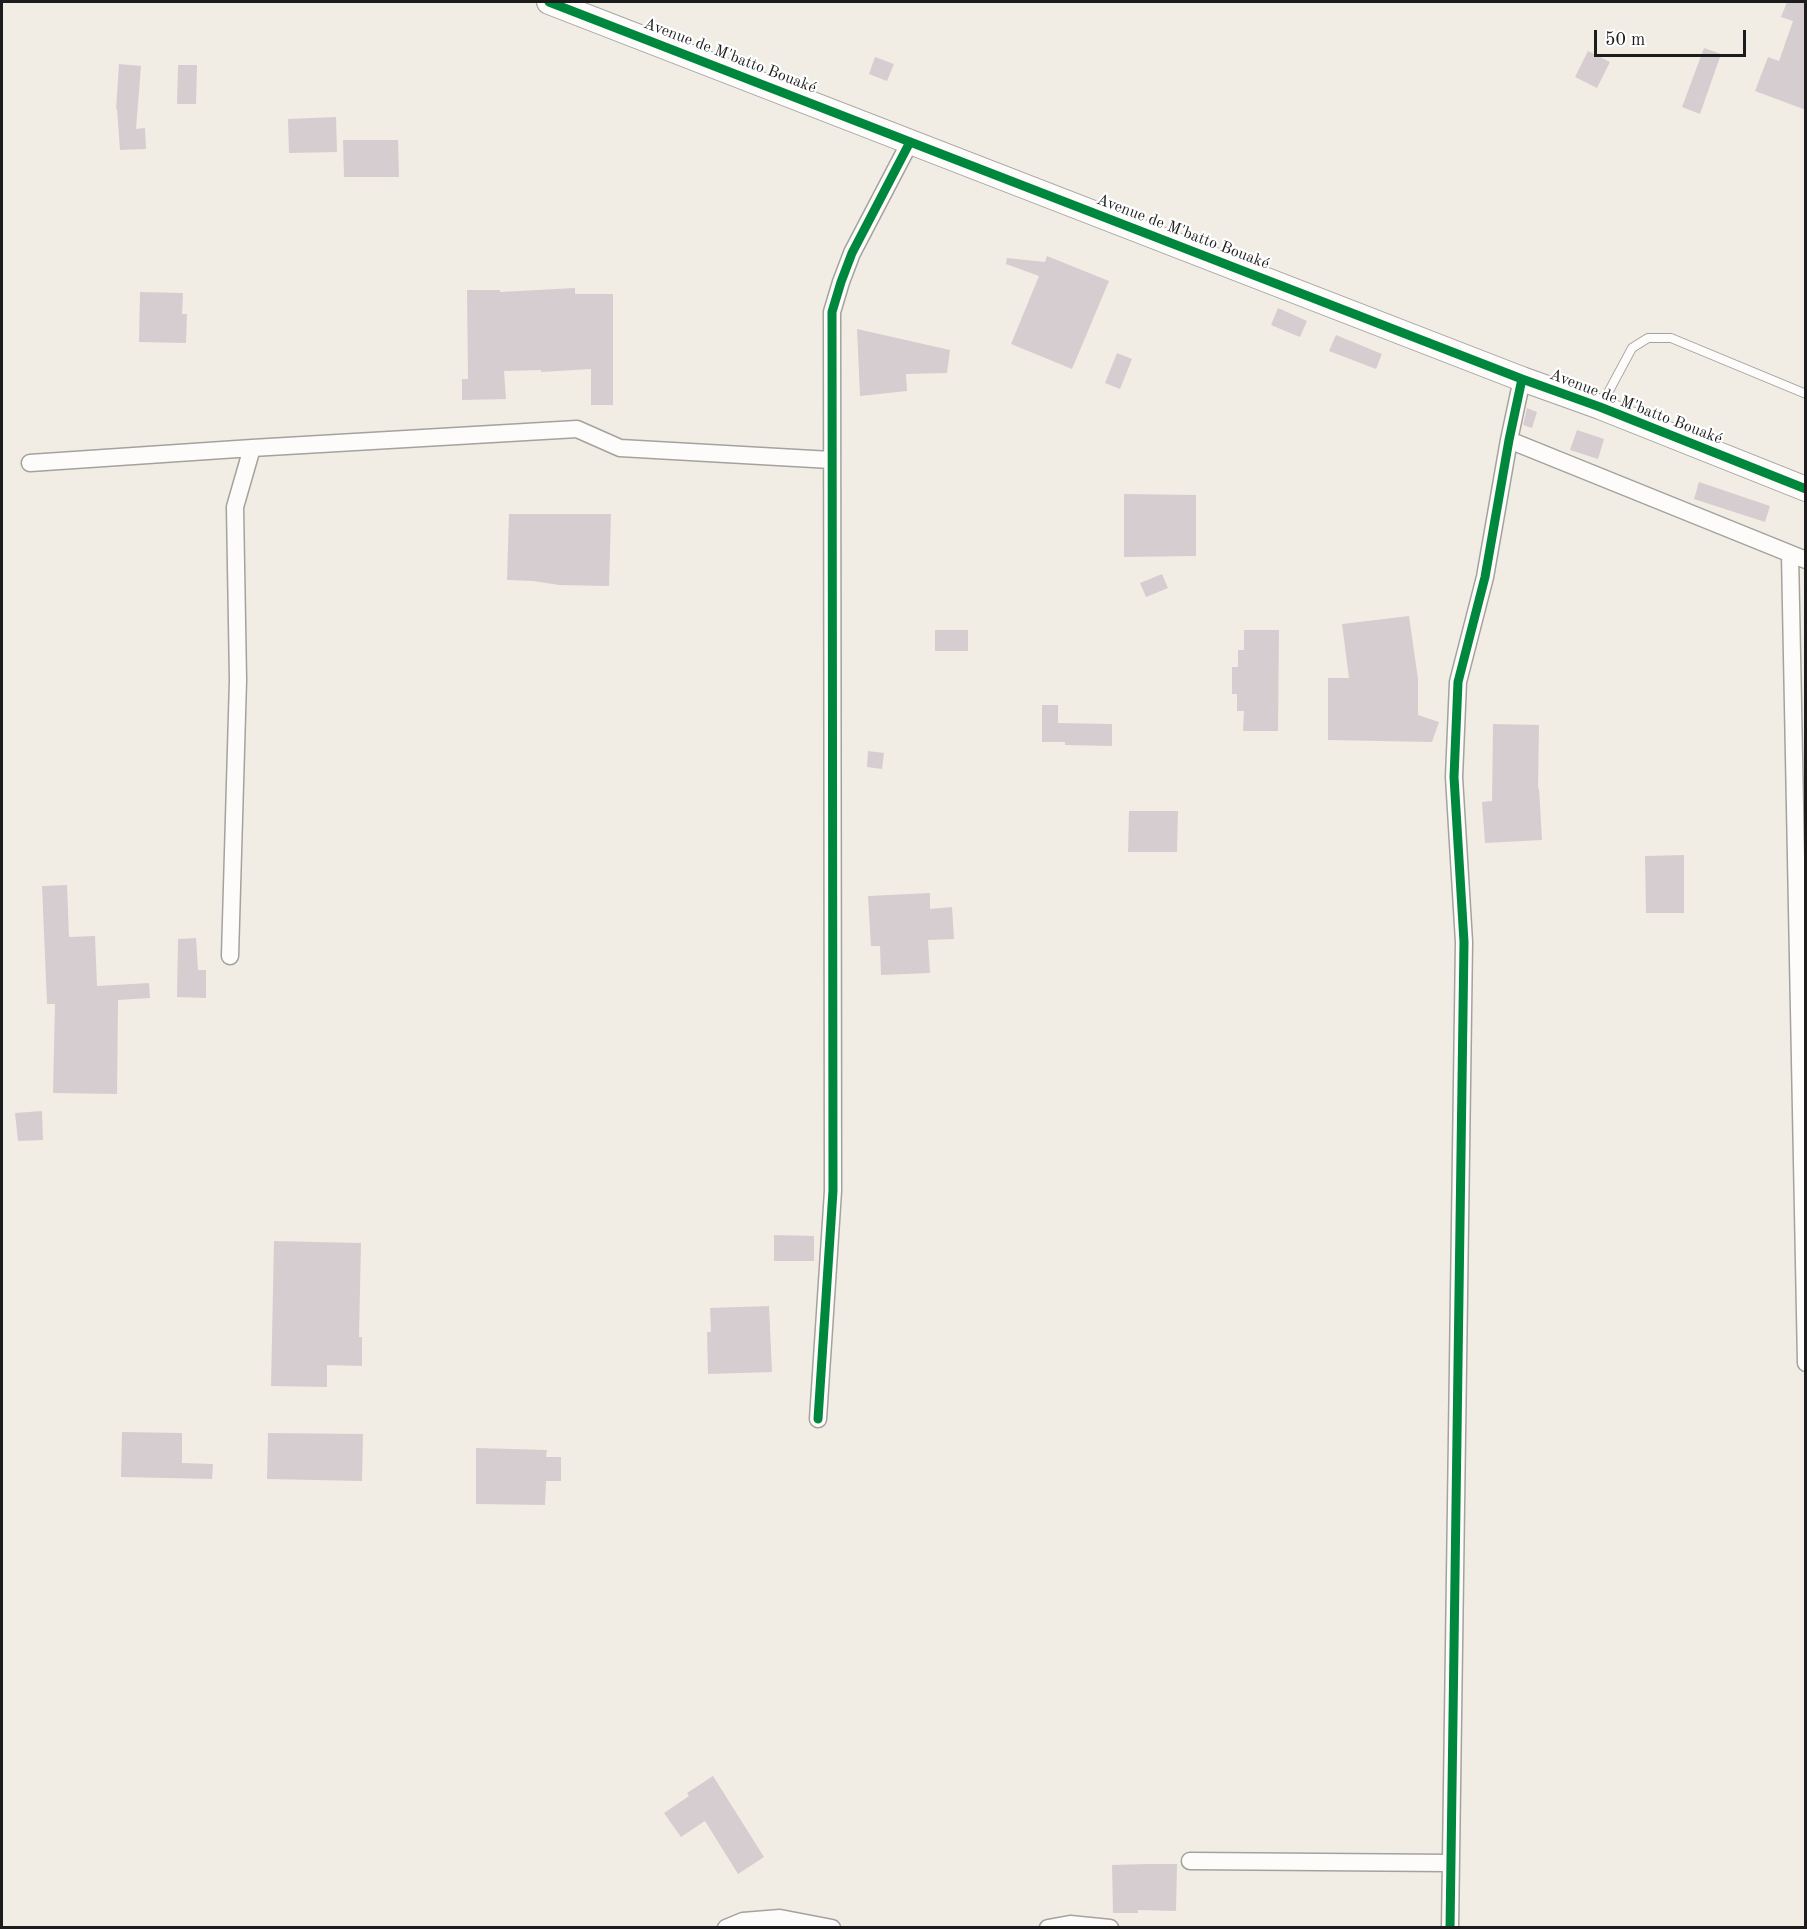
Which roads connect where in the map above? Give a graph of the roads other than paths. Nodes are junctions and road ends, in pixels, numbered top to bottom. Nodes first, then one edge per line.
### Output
1 (549, 2) edge
2 (910, 142) junction
3 (1522, 379) junction
4 (1806, 393) edge
5 (1600, 407) junction
6 (1509, 440) junction
7 (252, 448) junction
8 (831, 460) junction
9 (30, 463) dead end
10 (1806, 489) edge
11 (1798, 557) edge
12 (230, 956) dead end
13 (1806, 1363) edge
14 (818, 1419) dead end
15 (1190, 1861) dead end
16 (1450, 1863) junction
17 (726, 1928) edge
18 (832, 1928) edge
19 (1048, 1928) edge
20 (1110, 1928) edge
21 (1450, 1928) edge

1 - 2 street, Avenue de M'batto Bouaké
2 - 3 street, Avenue de M'batto Bouaké
2 - 8 street
3 - 5 street, Avenue de M'batto Bouaké
3 - 6 street
4 - 5 lane
5 - 10 street, Avenue de M'batto Bouaké
6 - 11 street
6 - 16 street
7 - 8 street
7 - 9 street
7 - 12 street
8 - 14 street
11 - 13 street
15 - 16 street
16 - 21 street
17 - 18 street
19 - 20 street

